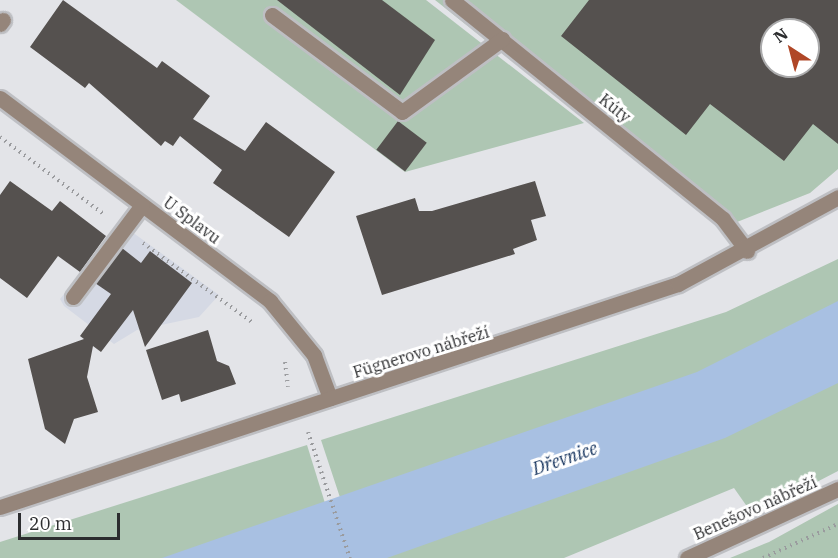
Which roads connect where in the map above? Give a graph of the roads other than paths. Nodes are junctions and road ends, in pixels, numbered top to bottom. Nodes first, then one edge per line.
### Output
1 (452, 0) edge
2 (272, 15) dead end
3 (502, 39) junction
4 (0, 98) edge
5 (838, 197) edge
6 (142, 205) junction
7 (747, 251) junction
8 (73, 297) dead end
9 (330, 398) junction
10 (838, 489) edge
11 (0, 507) edge
12 (687, 558) edge

1 - 3 street, Kúty
2 - 3 street
3 - 7 street, Kúty
4 - 6 street, U Splavu
5 - 7 street, Fügnerovo nábřeží
6 - 8 street
6 - 9 street, U Splavu
7 - 9 street, Fügnerovo nábřeží
9 - 11 street, Fügnerovo nábřeží
10 - 12 street, Benešovo nábřeží

